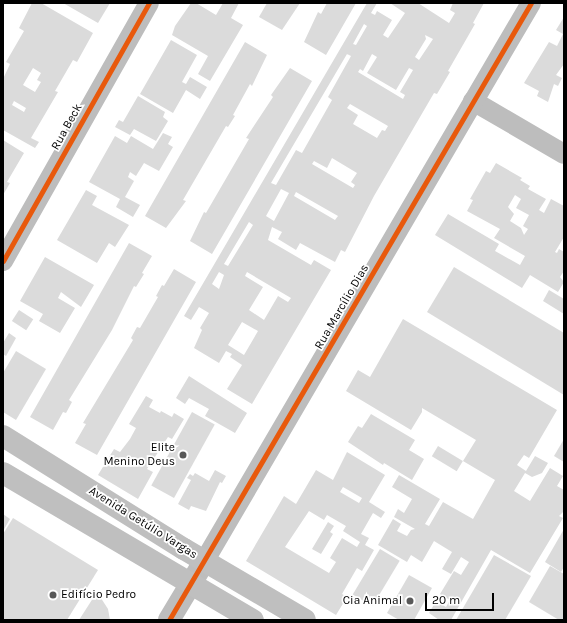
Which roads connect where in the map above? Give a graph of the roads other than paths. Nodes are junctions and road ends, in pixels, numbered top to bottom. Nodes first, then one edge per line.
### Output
1 (149, 3) edge
2 (531, 3) edge
3 (474, 101) junction
4 (564, 154) edge
5 (3, 261) edge
6 (3, 436) edge
7 (3, 473) edge
8 (184, 549) junction
9 (205, 560) junction
10 (169, 572) junction
11 (226, 574) junction
12 (190, 584) junction
13 (211, 596) junction
14 (169, 620) edge
15 (253, 620) edge
16 (305, 620) edge

1 - 5 street, Rua Beck
2 - 3 street, Rua Marcílio Dias
3 - 4 street
3 - 9 street, Rua Marcílio Dias
6 - 8 main road, Avenida Getúlio Vargas
7 - 10 main road
8 - 9 main road, Avenida Getúlio Vargas
8 - 10 main road
9 - 11 main road, Avenida Getúlio Vargas
9 - 12 street, Rua Marcílio Dias
10 - 12 main road
11 - 13 main road
11 - 16 main road, Avenida Getúlio Vargas
12 - 13 main road
12 - 14 street, Rua Marcílio Dias
13 - 15 main road

